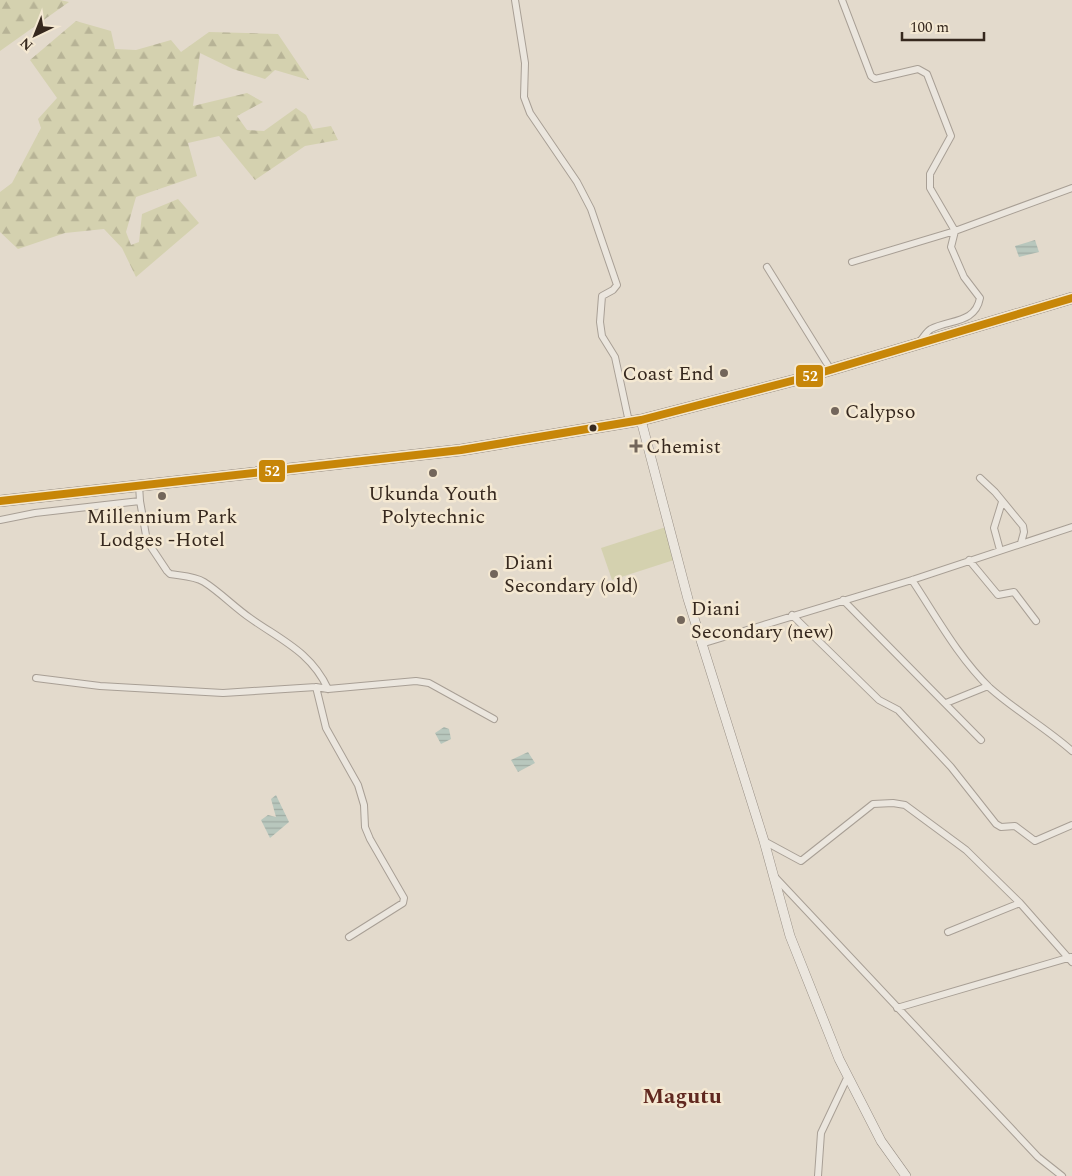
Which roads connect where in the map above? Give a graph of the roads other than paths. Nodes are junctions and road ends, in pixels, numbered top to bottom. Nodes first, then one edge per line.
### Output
1 (515, 0) edge
2 (842, 0) edge
3 (1072, 188) edge
4 (956, 231) junction
5 (852, 262) dead end
6 (768, 267) dead end
7 (1072, 298) edge
8 (918, 344) junction
9 (831, 370) junction
10 (641, 420) junction
11 (629, 422) junction
12 (980, 478) dead end
13 (139, 485) junction
14 (0, 501) edge
15 (140, 501) junction
16 (1002, 502) junction
17 (0, 520) edge
18 (1072, 527) edge
19 (1021, 543) junction
20 (1000, 550) junction
21 (969, 560) junction
22 (912, 580) junction
23 (843, 600) junction
24 (792, 615) junction
25 (1036, 621) dead end
26 (701, 644) junction
27 (36, 678) dead end
28 (988, 686) junction
29 (316, 687) junction
30 (328, 689) junction
31 (946, 703) junction
32 (494, 719) dead end
33 (981, 740) dead end
34 (1072, 751) edge
35 (1072, 825) edge
36 (764, 841) junction
37 (774, 876) junction
38 (1020, 903) junction
39 (948, 932) dead end
40 (349, 938) dead end
41 (1071, 959) edge
42 (897, 1008) junction
43 (848, 1076) junction
44 (818, 1176) edge
45 (906, 1176) edge
46 (1062, 1176) edge

1 - 11 street
2 - 4 street
3 - 4 street
4 - 5 street
4 - 8 street
6 - 9 street
7 - 8 highway
8 - 9 highway
9 - 10 highway
10 - 11 highway
10 - 26 street
11 - 13 highway
12 - 16 street
13 - 14 highway
13 - 15 street
15 - 17 street
15 - 30 street
16 - 19 street
16 - 20 street
18 - 19 street
19 - 20 street
20 - 21 street
21 - 22 street
21 - 25 street
22 - 23 street
22 - 28 street
23 - 24 street
23 - 31 street
24 - 26 street
24 - 35 street
26 - 36 street
27 - 29 street
28 - 31 street
28 - 34 street
29 - 30 street
29 - 40 street
30 - 32 street
31 - 33 street
36 - 37 street
36 - 38 street
37 - 42 street
37 - 43 street
38 - 39 street
38 - 41 street
41 - 42 street
42 - 46 street
43 - 44 street
43 - 45 street

